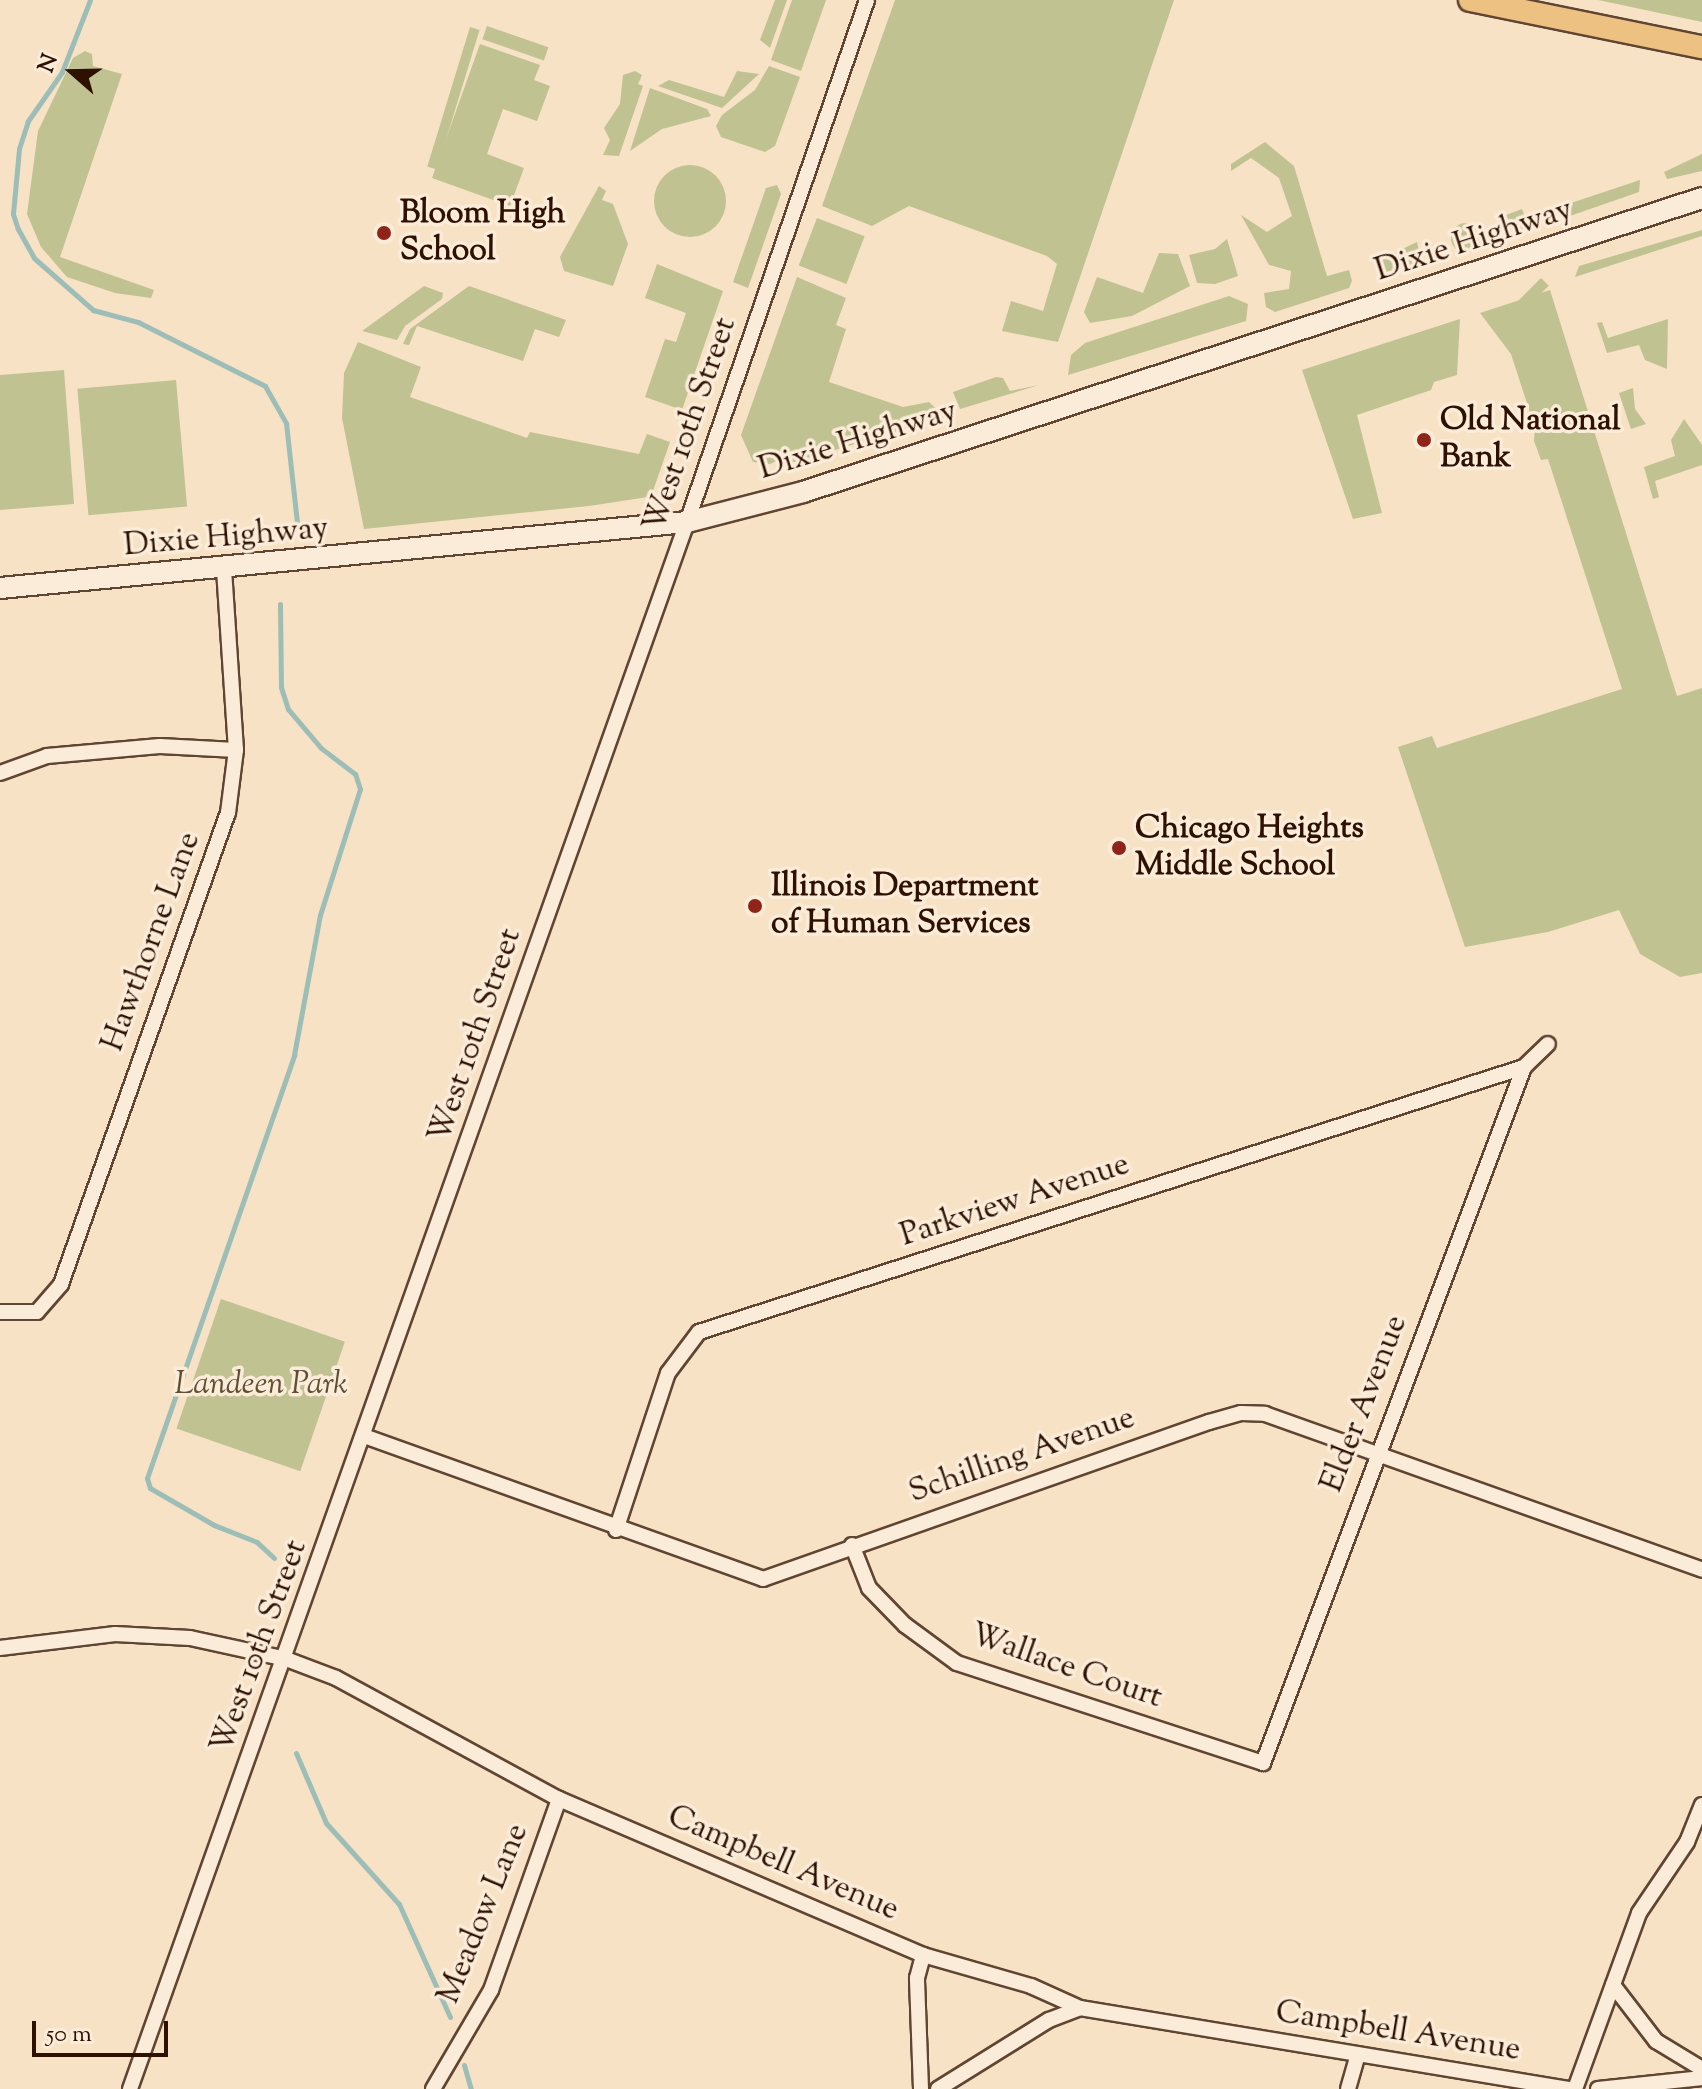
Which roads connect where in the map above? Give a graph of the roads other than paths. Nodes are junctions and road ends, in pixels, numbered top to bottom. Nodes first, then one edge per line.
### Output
1 (867, 0) edge
2 (1470, 0) edge
3 (1702, 47) edge
4 (1702, 198) edge
5 (687, 522) junction
6 (224, 570) junction
7 (0, 588) edge
8 (236, 750) junction
9 (0, 773) edge
10 (1548, 1044) dead end
11 (1524, 1067) junction
12 (0, 1312) edge
13 (364, 1436) junction
14 (1374, 1456) junction
15 (616, 1530) junction
16 (852, 1545) junction
17 (1702, 1570) edge
18 (0, 1648) edge
19 (286, 1659) junction
20 (1263, 1763) joint
21 (559, 1799) junction
22 (1702, 1805) edge
23 (923, 1955) junction
24 (1613, 1985) junction
25 (1080, 2008) junction
26 (1358, 2054) junction
27 (1702, 2069) edge
28 (1702, 2078) edge
29 (130, 2089) edge
30 (433, 2089) edge
31 (921, 2089) edge
32 (938, 2089) edge
33 (1348, 2089) edge
34 (1573, 2089) edge
35 (1598, 2089) edge

1 - 5 street, West 10th Street
2 - 3 main road
4 - 5 main road, Dixie Highway
5 - 6 main road, Dixie Highway
5 - 13 street, West 10th Street
6 - 7 main road, Dixie Highway
6 - 8 street, Hawthorne Lane
8 - 9 street
8 - 12 street, Hawthorne Lane
10 - 11 street, Parkview Avenue
11 - 14 street, Elder Avenue
11 - 15 street, Parkview Avenue
13 - 15 street, Schilling Avenue
13 - 19 street, West 10th Street
14 - 16 street, Schilling Avenue
14 - 17 street, Schilling Avenue
14 - 20 street, Elder Avenue
15 - 16 street, Schilling Avenue
16 - 20 street, Wallace Court
18 - 19 street, Campbell Avenue
19 - 21 street, Campbell Avenue
19 - 29 street, West 10th Street
21 - 23 street, Campbell Avenue
21 - 30 street, Meadow Lane
22 - 24 street
23 - 25 street, Campbell Avenue
23 - 31 street
24 - 27 street
24 - 34 street
25 - 26 street, Campbell Avenue
25 - 32 street
26 - 33 street
26 - 34 street, Campbell Avenue
28 - 35 street

